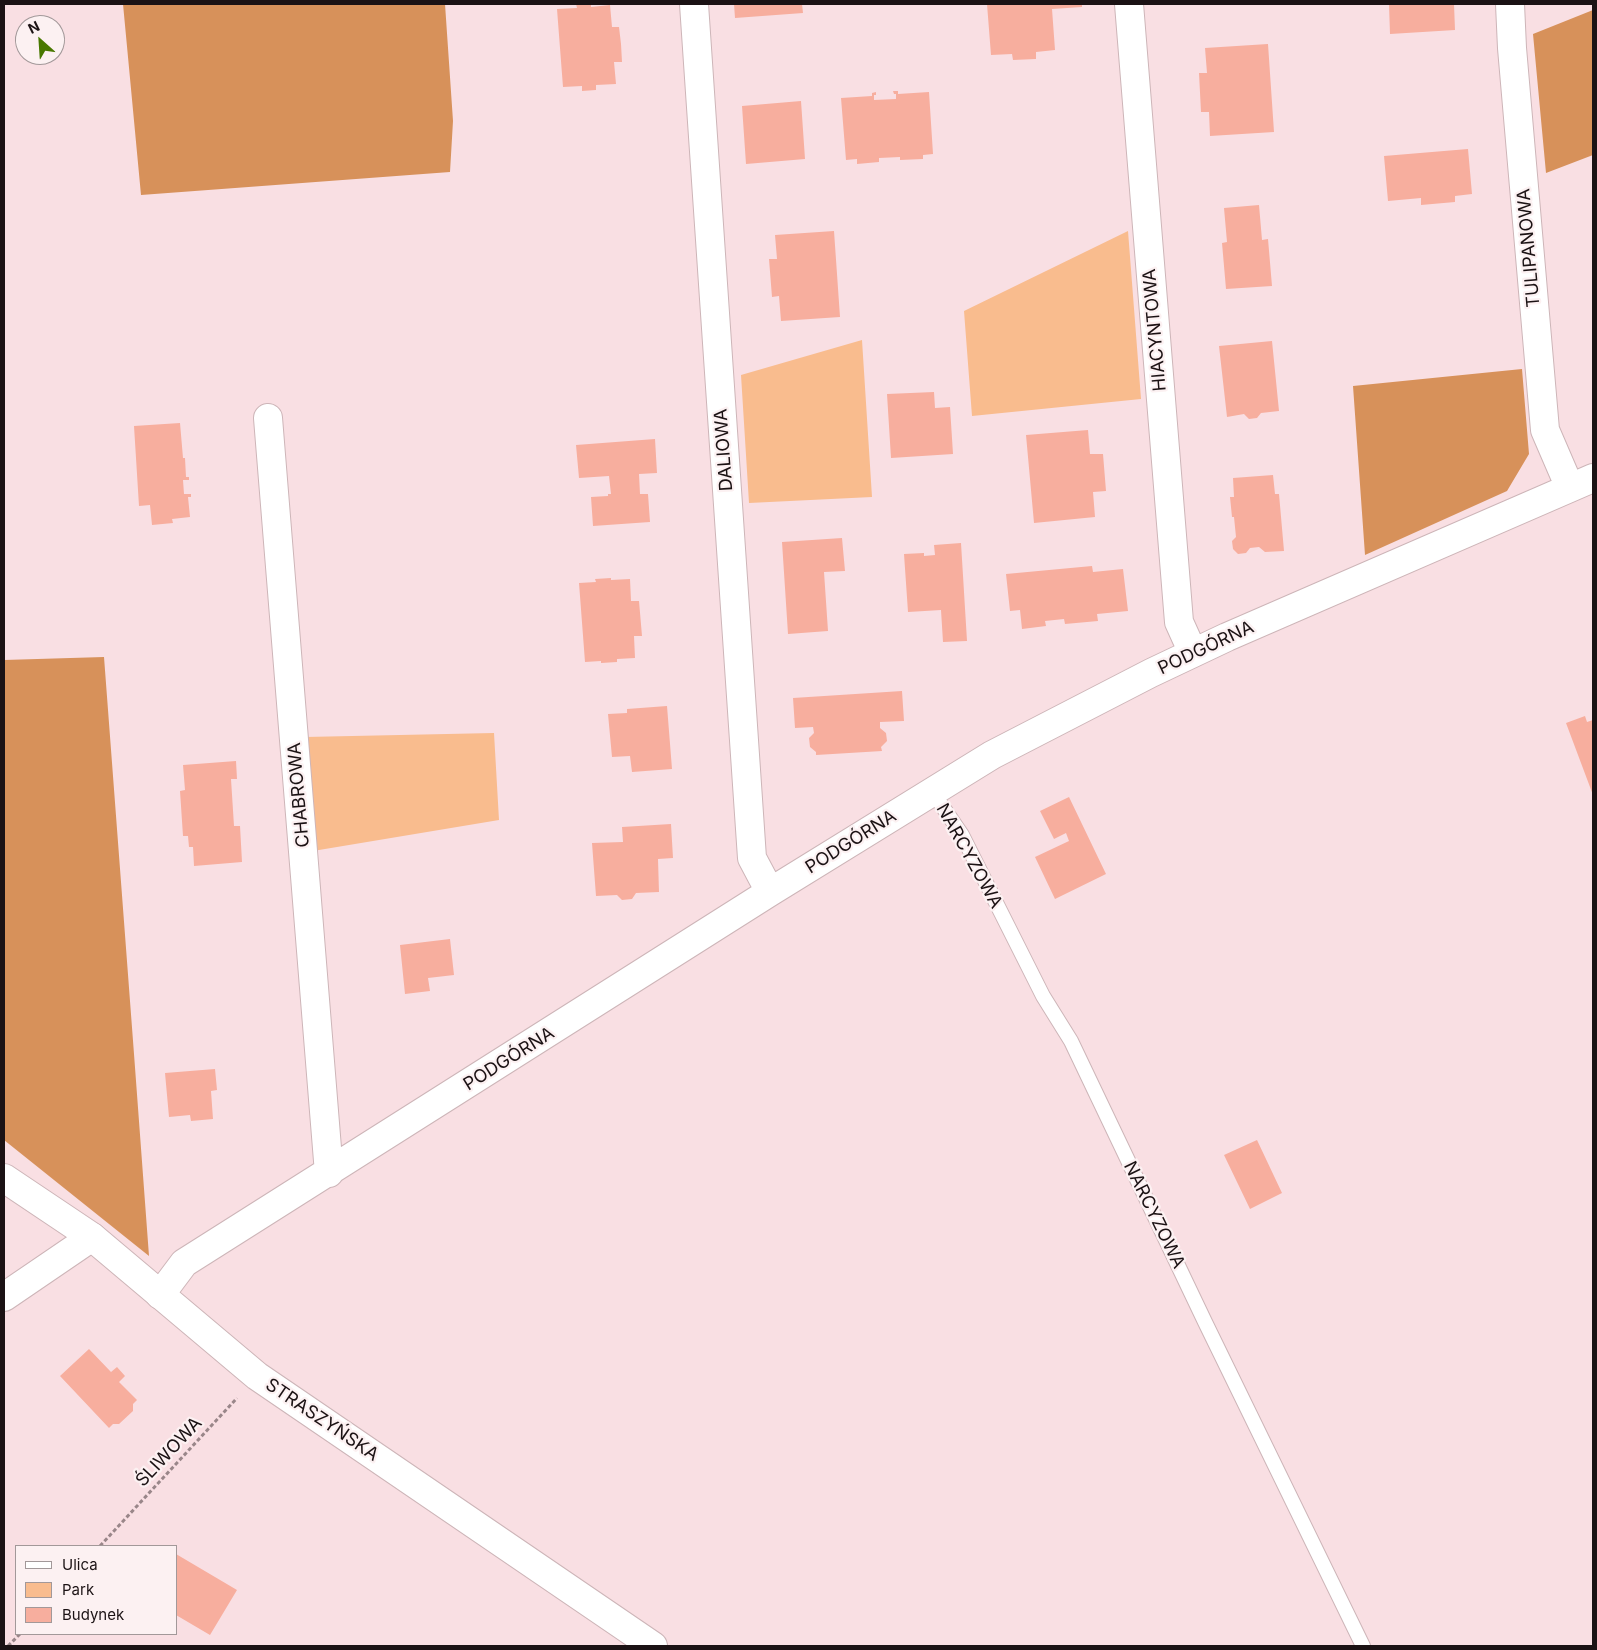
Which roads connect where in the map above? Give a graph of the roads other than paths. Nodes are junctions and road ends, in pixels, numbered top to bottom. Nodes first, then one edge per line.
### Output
1 (694, 4) edge
2 (1129, 4) edge
3 (1510, 4) edge
4 (268, 418) dead end
5 (1582, 483) edge
6 (1193, 653) junction
7 (932, 792) junction
8 (770, 892) junction
9 (329, 1173) junction
10 (4, 1178) edge
11 (92, 1237) junction
12 (160, 1295) junction
13 (4, 1298) edge
14 (653, 1646) edge
15 (1363, 1646) edge

1 - 8 street, DALIOWA
2 - 6 street, HIACYNTOWA
3 - 5 street, TULIPANOWA
4 - 9 street, CHABROWA
5 - 6 street, PODGÓRNA
6 - 7 street, PODGÓRNA
7 - 8 street, PODGÓRNA
7 - 15 lane, NARCYZOWA
8 - 9 street, PODGÓRNA
9 - 12 street, PODGÓRNA
10 - 11 street, STRASZYŃSKA
11 - 12 street, STRASZYŃSKA
11 - 13 street
12 - 14 street, STRASZYŃSKA

